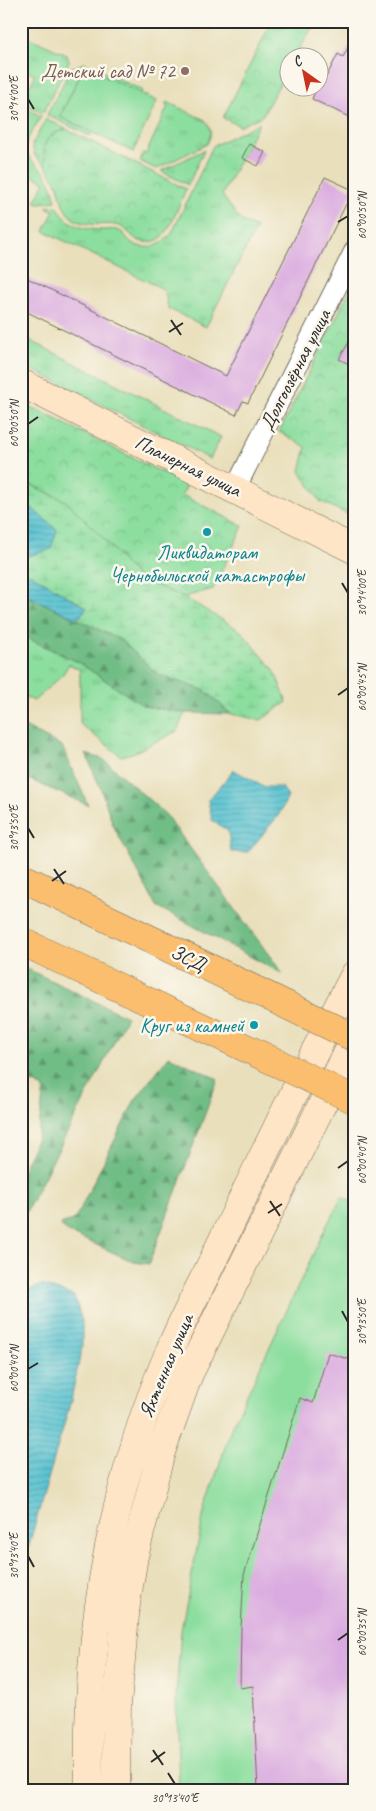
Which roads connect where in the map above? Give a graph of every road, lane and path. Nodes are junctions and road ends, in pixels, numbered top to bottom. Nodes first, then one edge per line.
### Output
1 (355, 250) edge
2 (21, 383) edge
3 (235, 489) junction
4 (355, 550) edge
5 (21, 877) edge
6 (21, 941) edge
7 (355, 974) edge
8 (355, 1038) edge
9 (355, 1100) edge
10 (89, 1790) edge
11 (116, 1790) edge

1 - 3 street, Долгоозёрная улица
2 - 3 main road, Планерная улица
3 - 4 main road, Планерная улица
5 - 8 highway, ЗСД, bridge
6 - 9 highway, bridge
7 - 10 main road, Яхтенная улица
8 - 11 main road, Яхтенная улица

